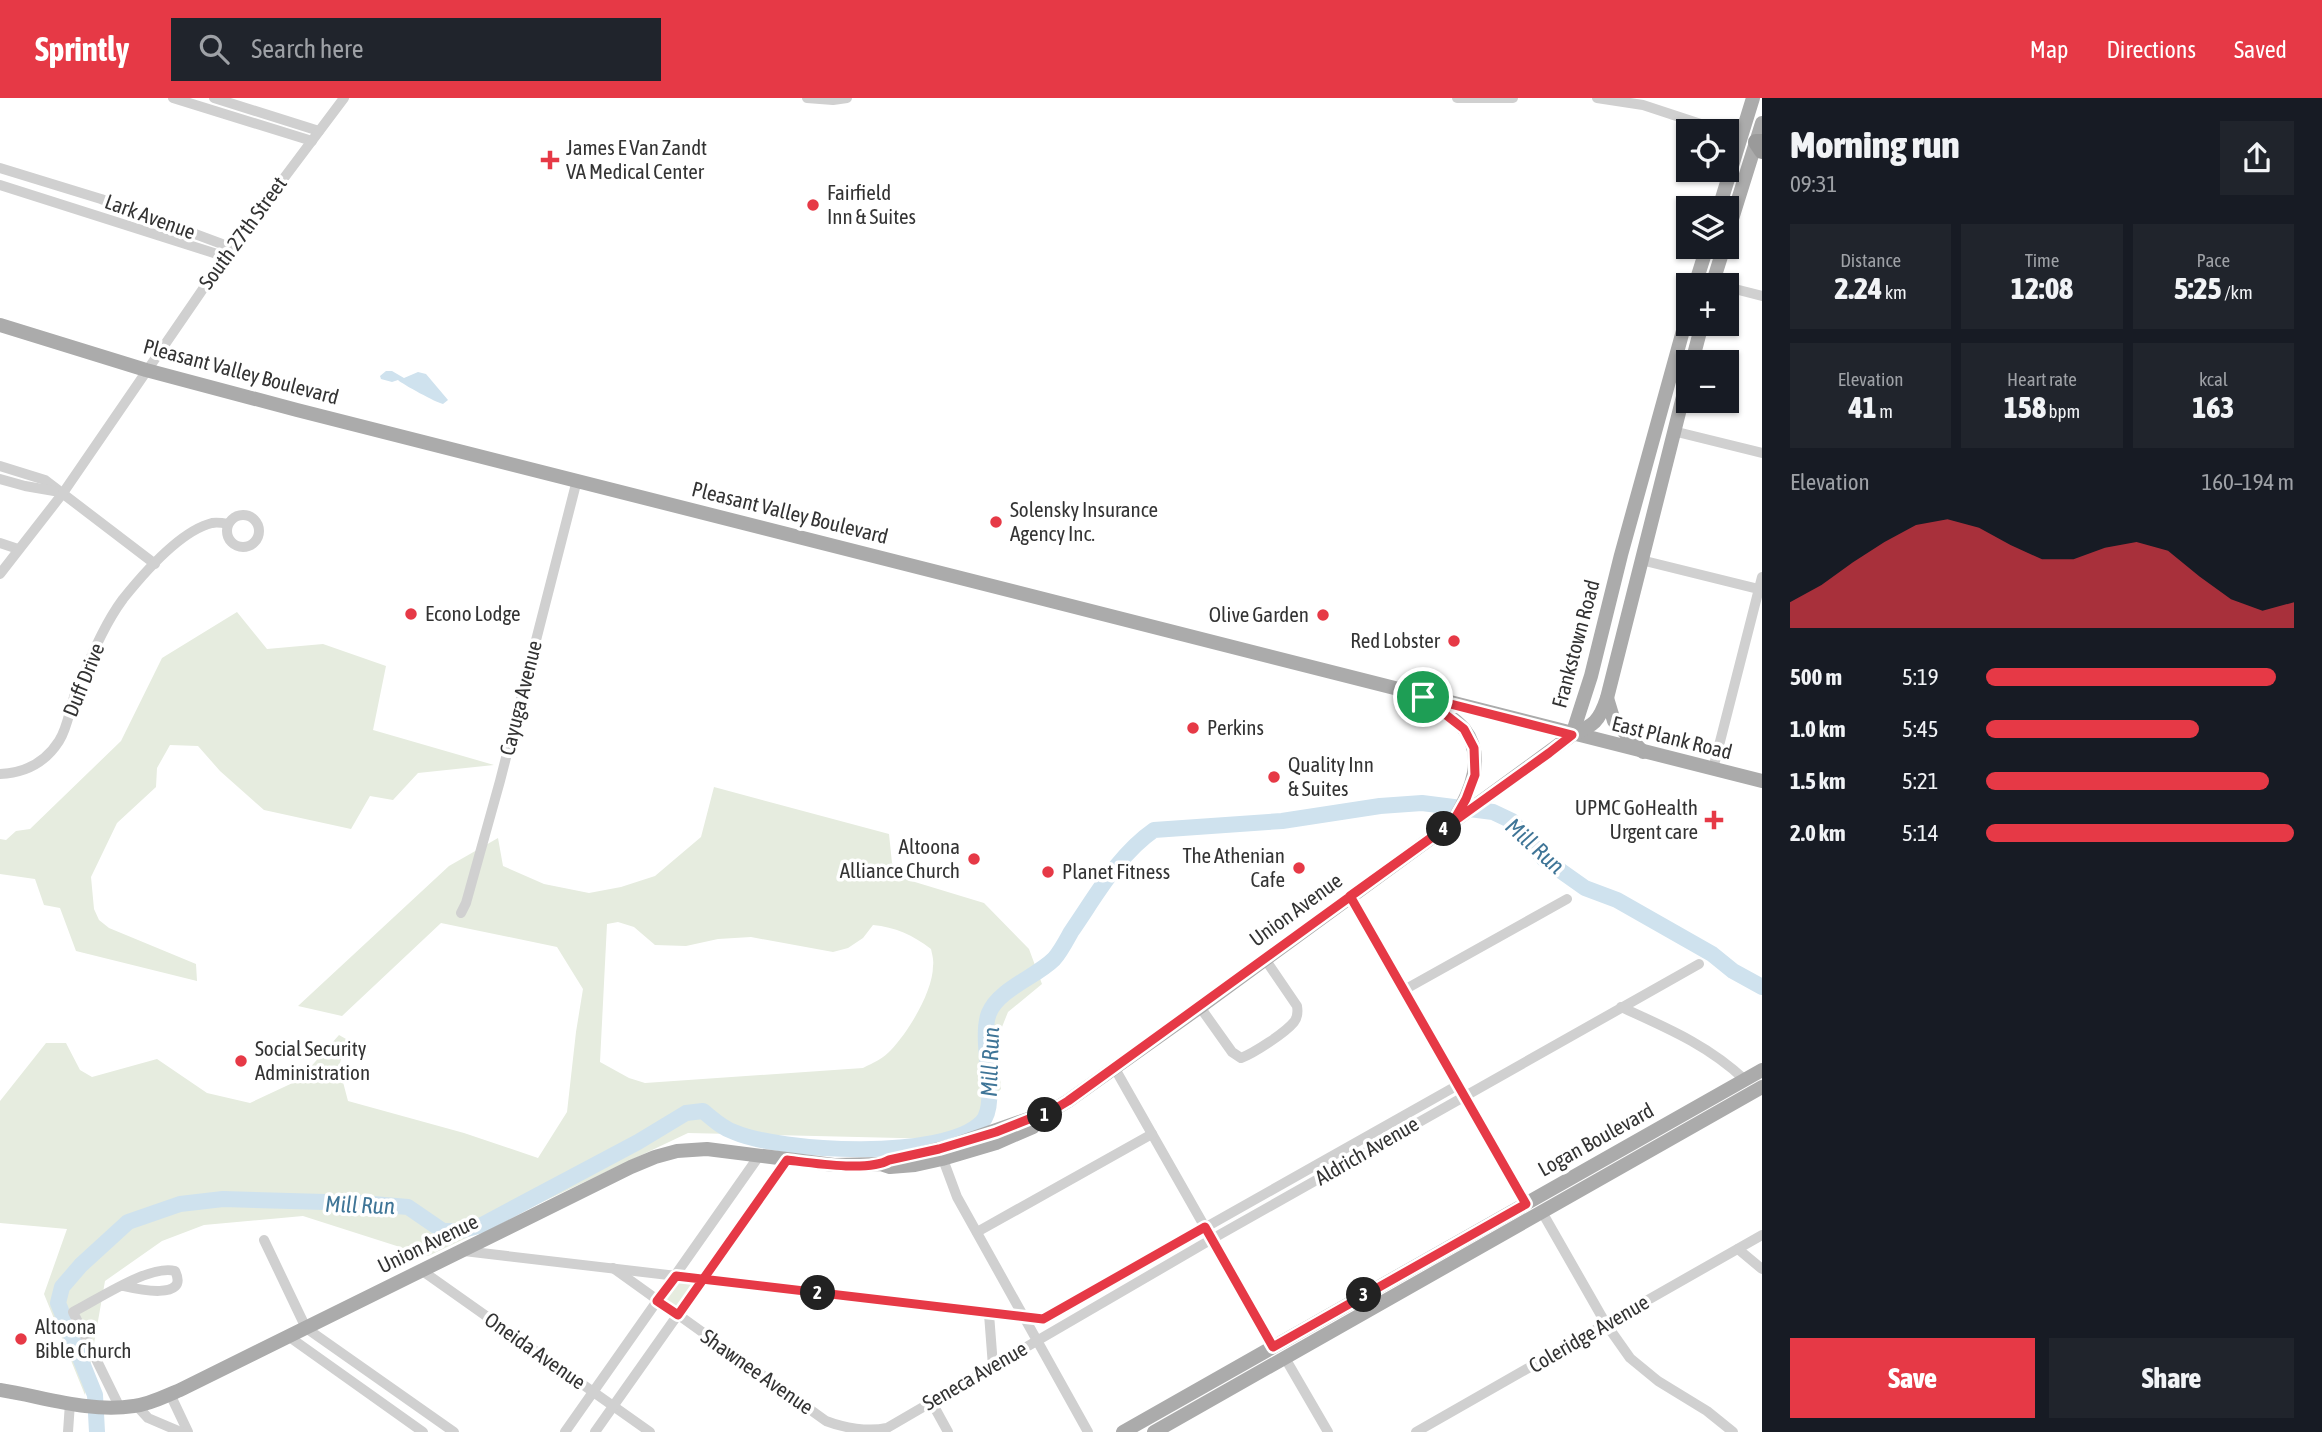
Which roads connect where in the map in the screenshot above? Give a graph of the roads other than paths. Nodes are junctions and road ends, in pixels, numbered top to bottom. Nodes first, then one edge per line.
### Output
1 (173, 98) edge
2 (214, 98) edge
3 (344, 98) edge
4 (807, 98) edge
5 (847, 98) edge
6 (1457, 98) edge
7 (1513, 98) edge
8 (1597, 98) edge
9 (1753, 98) edge
10 (1762, 123) edge
11 (319, 131) junction
12 (1745, 139) edge
13 (312, 141) junction
14 (0, 168) edge
15 (0, 185) edge
16 (1723, 196) edge
17 (1734, 196) edge
18 (227, 254) junction
19 (1739, 290) edge
20 (1762, 296) edge
21 (0, 325) edge
22 (1682, 336) edge
23 (146, 370) junction
24 (1678, 413) edge
25 (1657, 427) junction
26 (1673, 431) junction
27 (1762, 453) edge
28 (0, 466) edge
29 (0, 479) edge
30 (577, 481) junction
31 (63, 493) junction
32 (228, 524) dead end
33 (0, 543) edge
34 (18, 549) junction
35 (1621, 555) junction
36 (1641, 560) junction
37 (155, 564) junction
38 (0, 574) edge
39 (1762, 577) edge
40 (1760, 590) edge
41 (1423, 697) junction
42 (1607, 698) junction
43 (1572, 735) junction
44 (1644, 752) junction
45 (1713, 769) junction
46 (0, 774) edge
47 (1762, 781) edge
48 (1457, 818) junction
49 (1350, 896) junction
50 (1567, 899) dead end
51 (461, 913) dead end
52 (1265, 959) junction
53 (1699, 964) dead end
54 (1404, 990) junction
55 (1200, 1007) junction
56 (1621, 1007) junction
57 (1114, 1067) junction
58 (1762, 1070) edge
59 (1745, 1080) junction
60 (1458, 1084) junction
61 (1760, 1090) edge
62 (1464, 1096) junction
63 (1152, 1134) junction
64 (941, 1154) junction
65 (760, 1156) junction
66 (787, 1160) junction
67 (1526, 1204) junction
68 (1542, 1212) junction
69 (1205, 1227) junction
70 (977, 1231) junction
71 (1762, 1235) edge
72 (1212, 1239) junction
73 (264, 1240) dead end
74 (1738, 1249) junction
75 (464, 1251) junction
76 (613, 1268) junction
77 (1762, 1269) edge
78 (421, 1270) junction
79 (676, 1276) junction
80 (703, 1279) junction
81 (123, 1286) dead end
82 (657, 1301) junction
83 (989, 1314) junction
84 (678, 1315) junction
85 (1025, 1318) junction
86 (1606, 1324) junction
87 (306, 1328) junction
88 (288, 1336) junction
89 (1037, 1340) junction
90 (1273, 1347) junction
91 (1284, 1358) junction
92 (993, 1366) junction
93 (0, 1390) edge
94 (594, 1392) junction
95 (170, 1394) junction
96 (931, 1401) junction
97 (70, 1403) junction
98 (137, 1406) junction
99 (613, 1406) junction
100 (120, 1408) junction
101 (834, 1428) edge
102 (68, 1432) edge
103 (181, 1432) edge
104 (188, 1432) edge
105 (423, 1432) edge
106 (454, 1432) edge
107 (565, 1432) edge
108 (595, 1432) edge
109 (650, 1432) edge
110 (948, 1432) edge
111 (1088, 1432) edge
112 (1122, 1432) edge
113 (1154, 1432) edge
114 (1328, 1432) edge
115 (1416, 1432) edge
116 (1733, 1432) edge

1 - 13 street
2 - 11 street
3 - 11 street, South 27th Street
4 - 5 street
6 - 7 street
8 - 12 street
9 - 12 main road
10 - 12 main road
11 - 13 street, South 27th Street
12 - 16 main road
12 - 17 main road
13 - 18 street, South 27th Street
14 - 18 street, Lark Avenue
15 - 18 street, Lark Avenue
18 - 23 street, South 27th Street
19 - 20 street
21 - 23 main road, Pleasant Valley Boulevard
22 - 25 main road, Frankstown Road
23 - 30 main road, Pleasant Valley Boulevard
23 - 31 street
24 - 26 main road, Frankstown Road
25 - 26 main road
25 - 35 main road, Frankstown Road
26 - 27 street
26 - 36 main road, Frankstown Road
28 - 31 street
29 - 31 street
30 - 41 main road, Pleasant Valley Boulevard
30 - 51 street, Cayuga Avenue
31 - 34 street
31 - 37 street
32 - 37 street, Duff Drive
33 - 34 street
34 - 38 street
35 - 36 main road
35 - 43 main road, Frankstown Road
36 - 40 street
36 - 42 main road, Frankstown Road
37 - 46 street, Duff Drive
39 - 40 street
40 - 45 street
41 - 43 main road, Pleasant Valley Boulevard
41 - 48 main road
42 - 43 main road, Frankstown Road
42 - 44 main road
43 - 44 main road, East Plank Road
43 - 48 main road, Union Avenue
44 - 45 main road, East Plank Road
45 - 47 main road, East Plank Road
48 - 49 main road, Union Avenue
49 - 52 main road, Union Avenue
49 - 54 street
50 - 54 street
52 - 55 main road, Union Avenue
52 - 55 street
53 - 56 street, Aldrich Avenue
54 - 60 street
55 - 57 main road, Union Avenue
56 - 59 street
56 - 62 street, Aldrich Avenue
57 - 63 street
57 - 64 main road, Union Avenue
58 - 59 main road, Logan Boulevard
59 - 67 main road, Logan Boulevard
60 - 62 street
60 - 69 street, Aldrich Avenue
61 - 68 main road, Logan Boulevard
62 - 67 street
62 - 72 street, Aldrich Avenue
63 - 69 street
63 - 70 street
64 - 66 main road, Union Avenue
64 - 70 street
65 - 66 main road, Union Avenue
65 - 75 main road, Union Avenue
65 - 79 street
66 - 80 street
67 - 90 main road, Logan Boulevard
68 - 86 street
68 - 91 main road, Logan Boulevard
69 - 72 street
69 - 85 street, Aldrich Avenue
70 - 85 street
71 - 74 street, Coleridge Avenue
72 - 89 street, Aldrich Avenue
72 - 90 street
73 - 87 street
74 - 77 street
74 - 86 street, Coleridge Avenue
75 - 76 street, Aldrich Avenue
75 - 78 main road, Union Avenue
76 - 79 street, Aldrich Avenue
76 - 82 street, Shawnee Avenue
78 - 87 main road, Union Avenue
78 - 94 street, Oneida Avenue
79 - 80 street, Aldrich Avenue
79 - 82 street
80 - 83 street, Aldrich Avenue
80 - 84 street
81 - 100 street
82 - 84 street, Shawnee Avenue
82 - 94 street
83 - 85 street, Aldrich Avenue
83 - 92 street
84 - 99 street
84 - 101 street, Shawnee Avenue
85 - 89 street
86 - 115 street, Coleridge Avenue
86 - 116 street
87 - 88 main road, Union Avenue
87 - 106 street
88 - 95 main road, Union Avenue
88 - 105 street
89 - 92 street, Seneca Avenue
89 - 111 street
90 - 112 main road, Logan Boulevard
91 - 113 main road, Logan Boulevard
91 - 114 street
92 - 96 street, Seneca Avenue
93 - 97 main road, Union Avenue
94 - 99 street, Oneida Avenue
94 - 107 street
95 - 98 main road, Union Avenue
95 - 104 street
96 - 101 street, Seneca Avenue
96 - 110 street
97 - 100 main road, Union Avenue
97 - 102 street
98 - 100 main road, Union Avenue
98 - 103 street
99 - 108 street
99 - 109 street, Oneida Avenue

